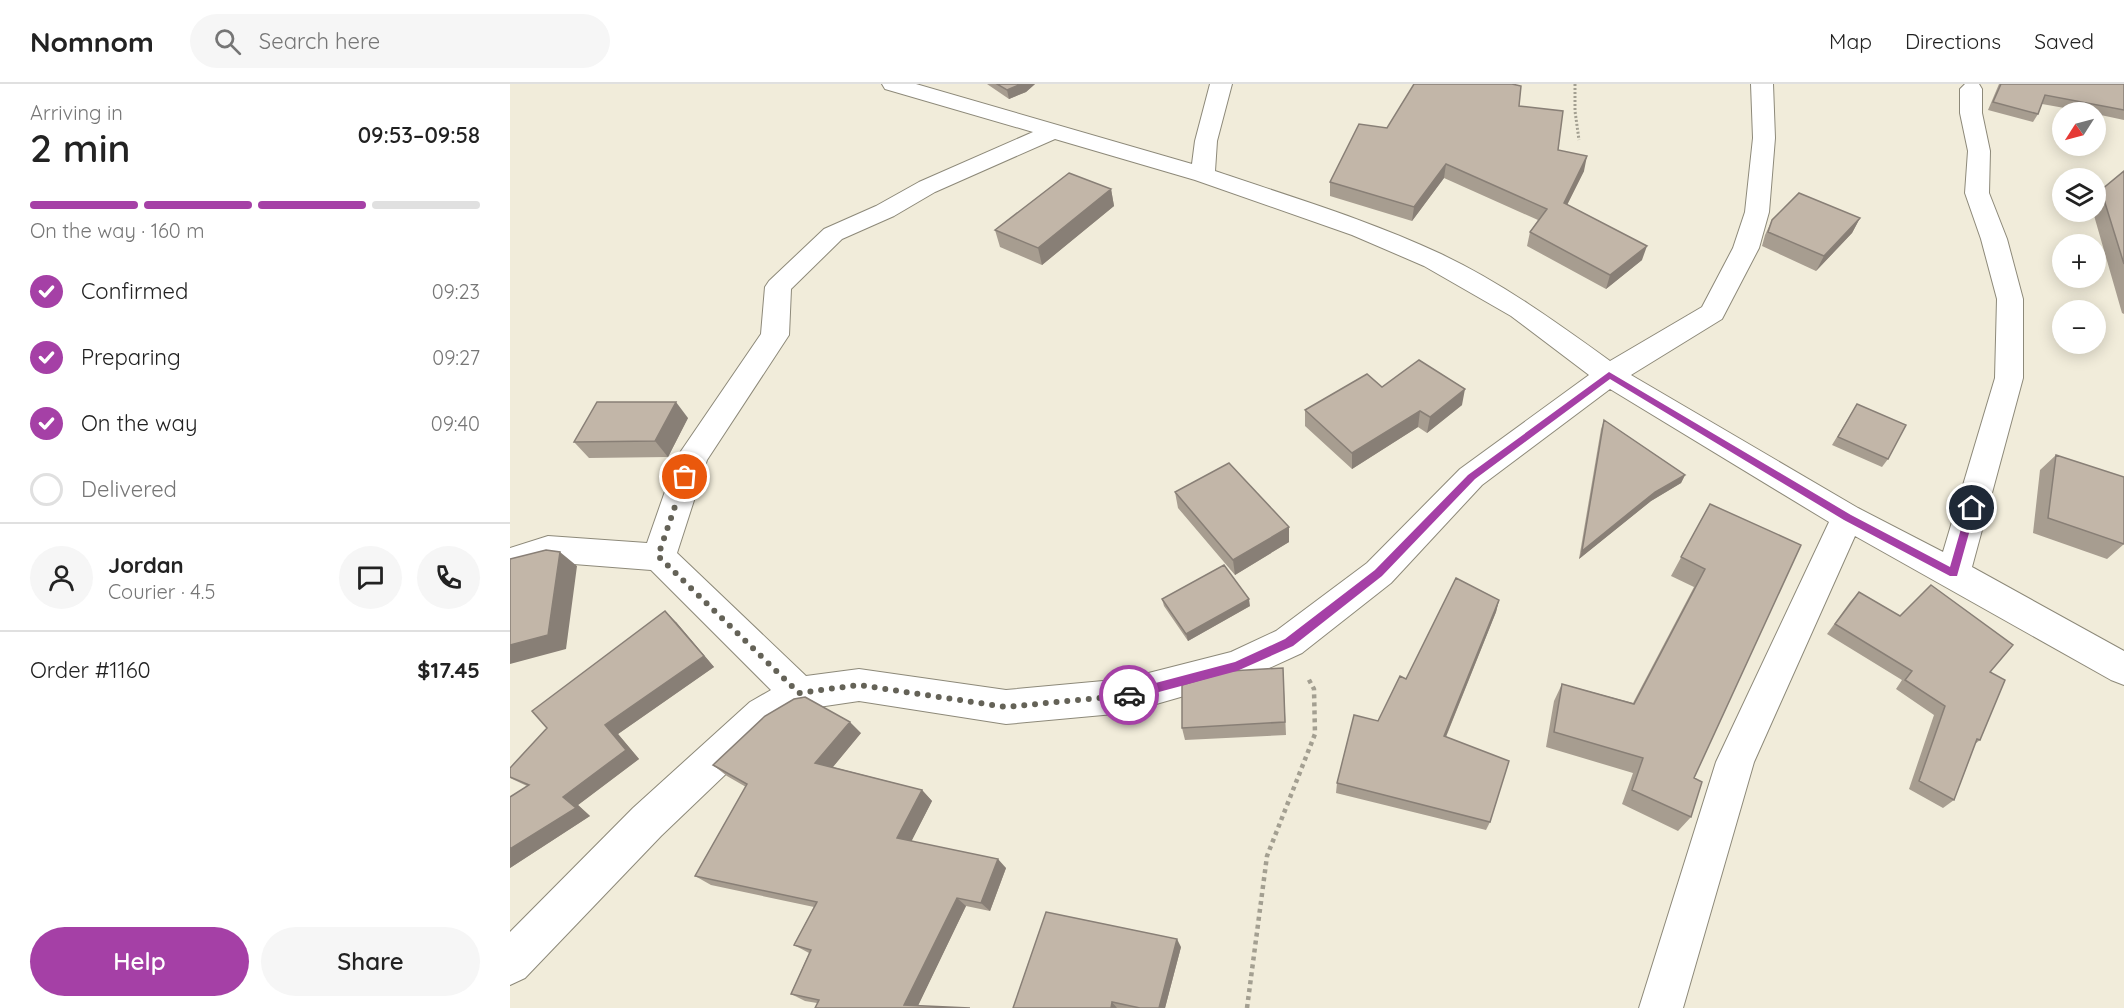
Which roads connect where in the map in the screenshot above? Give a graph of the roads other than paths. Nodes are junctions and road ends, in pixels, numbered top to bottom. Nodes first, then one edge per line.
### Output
1 (893, 84) edge
2 (1221, 84) edge
3 (1762, 84) edge
4 (1971, 89) dead end
5 (1054, 131) junction
6 (1203, 175) junction
7 (1609, 375) junction
8 (1848, 517) junction
9 (658, 556) junction
10 (510, 562) edge
11 (1953, 573) junction
12 (2124, 669) edge
13 (799, 693) junction
14 (510, 963) edge
15 (1661, 1008) edge

1 - 5 street
2 - 6 street
3 - 7 street
4 - 11 street
5 - 6 street
5 - 9 street
6 - 7 street
7 - 8 street
7 - 13 street
8 - 11 street
8 - 15 street
9 - 10 street
9 - 13 street
11 - 12 street
13 - 14 street

